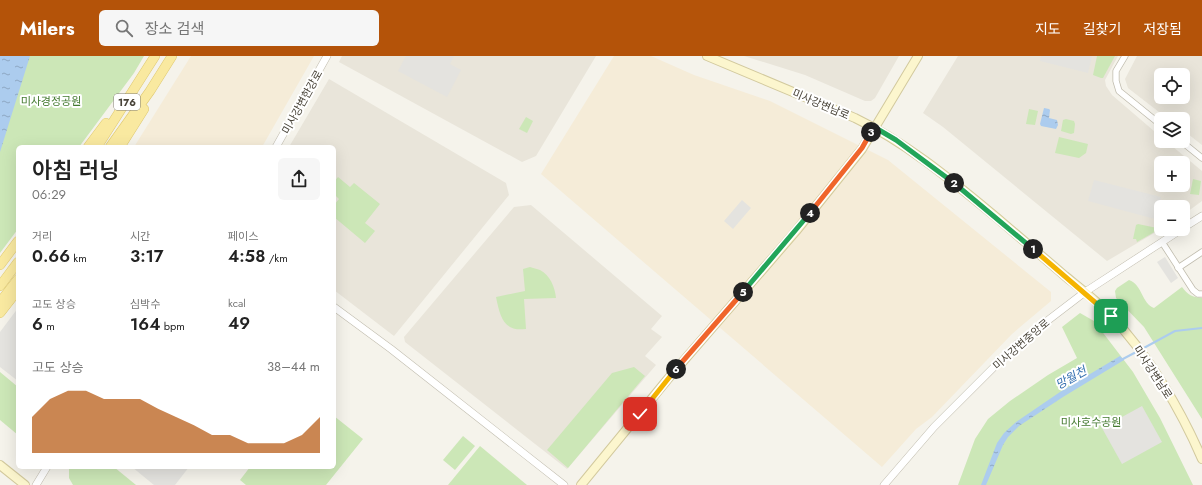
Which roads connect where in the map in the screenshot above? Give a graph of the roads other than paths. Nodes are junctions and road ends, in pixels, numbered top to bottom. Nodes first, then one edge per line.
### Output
1 (156, 56) edge
2 (172, 56) edge
3 (327, 56) edge
4 (708, 56) edge
5 (918, 56) edge
6 (1125, 56) edge
7 (140, 82) junction
8 (150, 91) junction
9 (1154, 119) edge
10 (874, 127) junction
11 (90, 145) edge
12 (98, 145) edge
13 (111, 145) edge
14 (121, 145) edge
15 (277, 145) edge
16 (1190, 148) edge
17 (1202, 158) edge
18 (1202, 216) edge
19 (1190, 224) edge
20 (1171, 236) edge
21 (1162, 242) junction
22 (16, 244) edge
23 (1202, 252) edge
24 (16, 265) edge
25 (0, 266) edge
26 (1178, 268) junction
27 (16, 282) edge
28 (0, 286) edge
29 (1085, 292) junction
30 (16, 293) edge
31 (1202, 294) edge
32 (0, 302) edge
33 (336, 308) edge
34 (0, 313) edge
35 (1202, 459) edge
36 (0, 465) edge
37 (46, 469) edge
38 (25, 485) edge
39 (36, 485) edge
40 (564, 485) edge
41 (581, 485) edge
42 (884, 485) edge

1 - 7 main road, 176
2 - 8 main road, 176
3 - 15 street, 미사강변한강로
4 - 10 main road, 미사강변남로
5 - 10 main road
6 - 9 street
7 - 11 main road
7 - 12 main road, 176
8 - 13 main road, 176
8 - 14 main road
10 - 29 main road, 미사강변남로
10 - 41 main road
16 - 17 street
18 - 19 street, 미사강변중앙로
20 - 21 street, 미사강변중앙로
21 - 26 street
21 - 29 street, 미사강변중앙로
22 - 25 main road
23 - 26 street
24 - 28 main road
26 - 31 street
27 - 32 main road
29 - 35 main road, 미사강변남로
29 - 42 street, 미사강변중앙로
30 - 34 main road
33 - 40 street
36 - 38 main road
37 - 39 street

